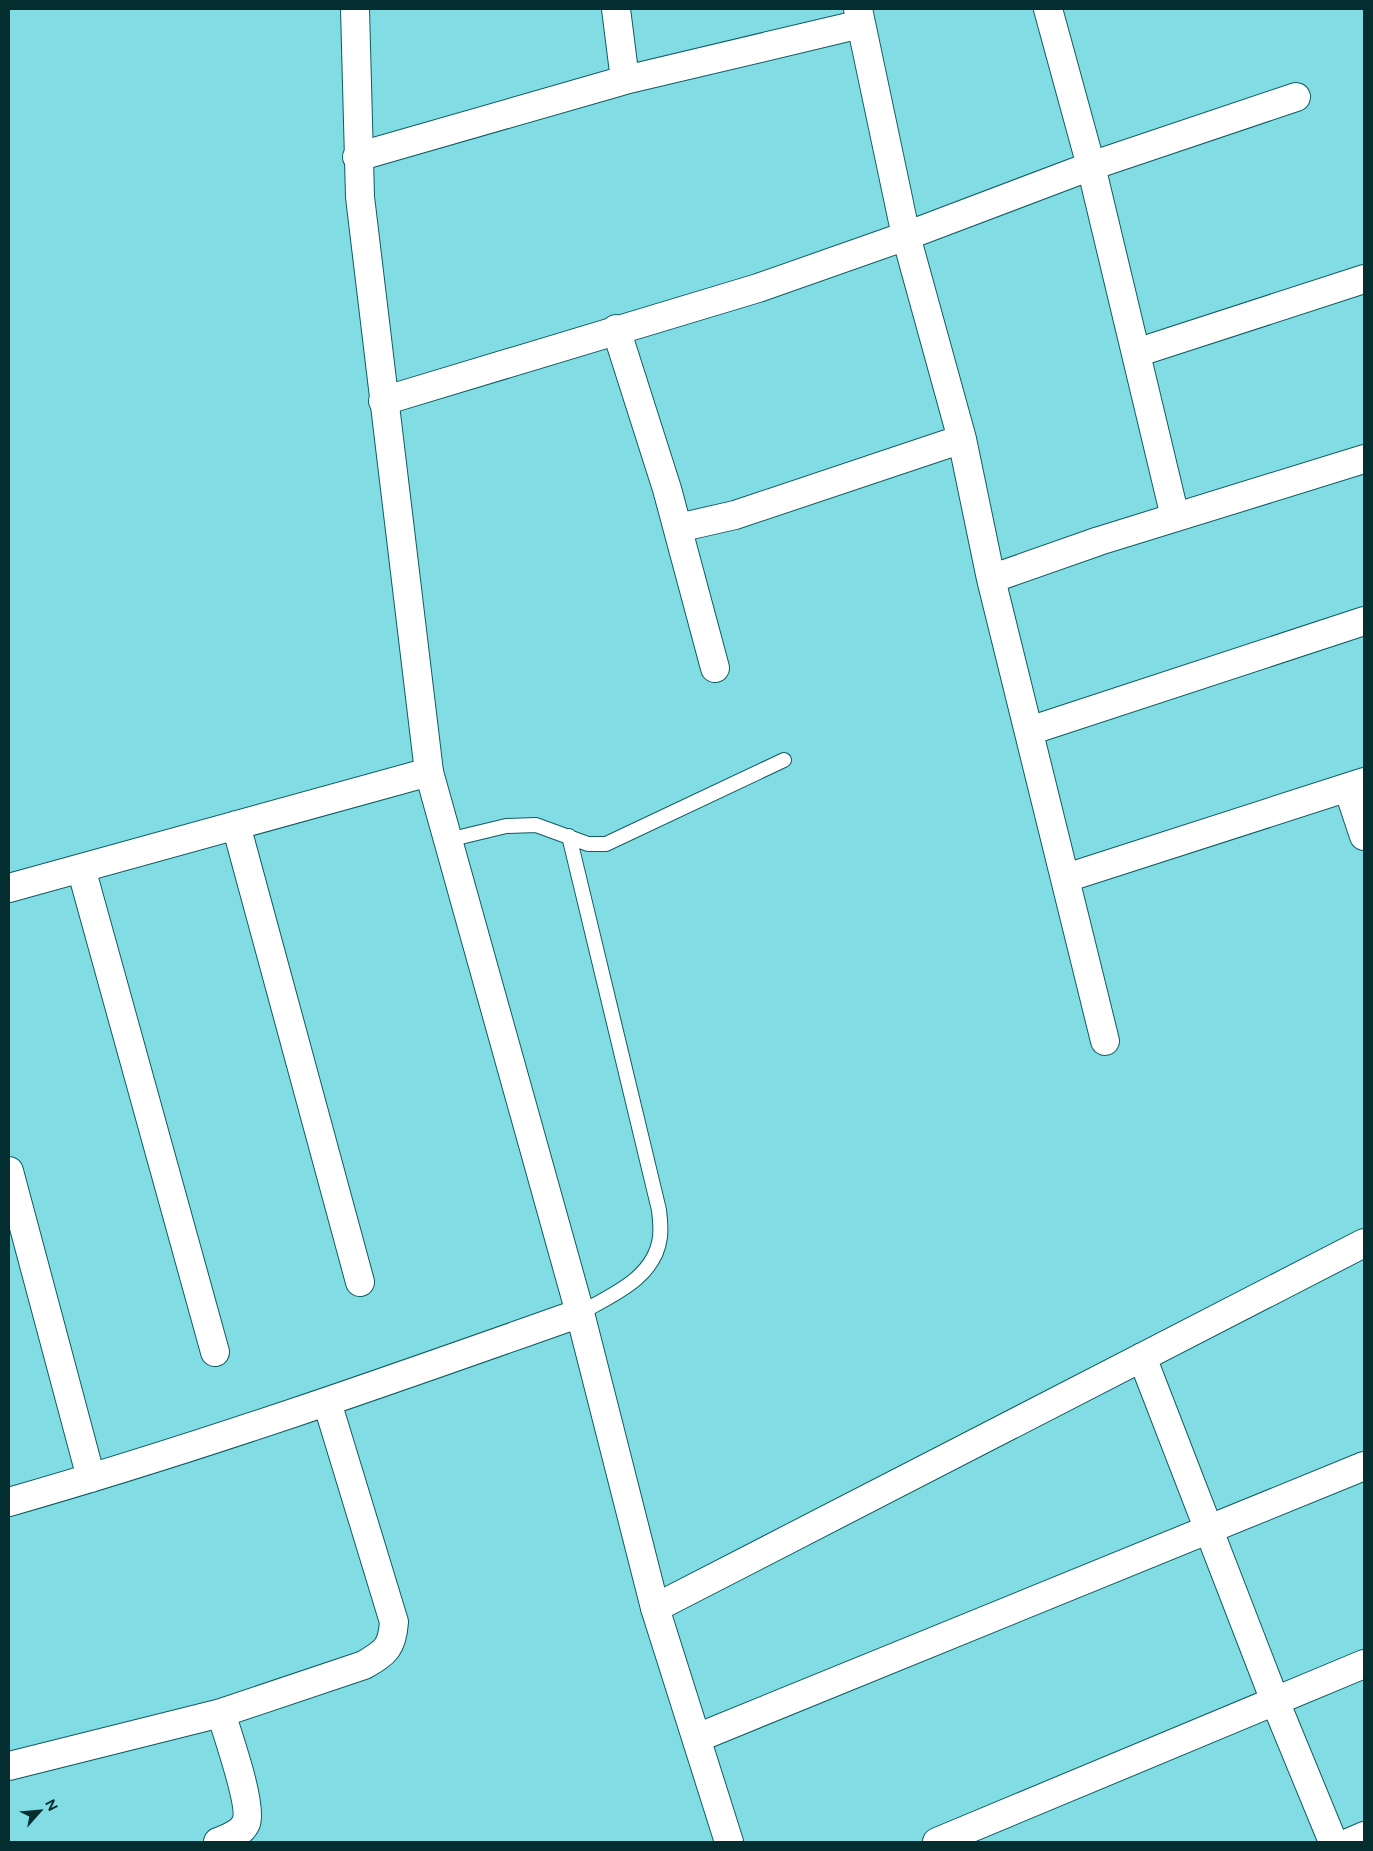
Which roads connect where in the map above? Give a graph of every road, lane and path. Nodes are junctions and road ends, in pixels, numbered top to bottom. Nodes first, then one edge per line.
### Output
1 (355, 9) edge
2 (616, 9) edge
3 (1048, 9) edge
4 (860, 16) edge
5 (625, 80) junction
6 (1296, 97) dead end
7 (357, 157) junction
8 (1091, 166) junction
9 (906, 236) junction
10 (1364, 279) edge
11 (616, 329) junction
12 (1136, 353) junction
13 (383, 401) junction
14 (962, 439) junction
15 (1364, 459) edge
16 (1175, 517) junction
17 (678, 528) junction
18 (991, 579) junction
19 (1364, 622) edge
20 (715, 668) dead end
21 (1029, 731) junction
22 (784, 760) dead end
23 (429, 772) junction
24 (1356, 785) edge
25 (236, 825) junction
26 (568, 836) junction
27 (1364, 836) edge
28 (448, 840) junction
29 (81, 868) junction
30 (1066, 878) junction
31 (9, 888) edge
32 (1105, 1041) dead end
33 (9, 1171) edge
34 (1364, 1243) edge
35 (360, 1282) dead end
36 (580, 1313) junction
37 (215, 1352) dead end
38 (1142, 1357) junction
39 (327, 1402) junction
40 (1364, 1466) edge
41 (91, 1478) junction
42 (9, 1502) edge
43 (1209, 1530) junction
44 (656, 1608) junction
45 (1364, 1664) edge
46 (1274, 1701) junction
47 (221, 1712) junction
48 (696, 1738) junction
49 (9, 1766) edge
50 (1364, 1836) edge
51 (218, 1842) edge
52 (730, 1842) edge
53 (936, 1842) edge
54 (1333, 1842) edge
55 (1350, 1842) edge

1 - 7 street
2 - 5 street
3 - 8 street
4 - 5 street
4 - 9 street
5 - 7 street
6 - 8 street
7 - 13 street
8 - 9 street
8 - 12 street
9 - 11 street
9 - 14 street
10 - 12 street
11 - 13 street
11 - 17 street
12 - 16 street
13 - 23 street
14 - 17 street
14 - 18 street
15 - 16 street
16 - 18 street
17 - 20 street
18 - 21 street
19 - 21 street
21 - 30 street
22 - 26 lane
23 - 25 street
23 - 28 street
24 - 27 street
24 - 30 street
25 - 29 street
25 - 35 street
26 - 28 lane
26 - 36 lane
28 - 36 street
29 - 31 street
29 - 37 street
30 - 32 street
33 - 41 street
34 - 38 street
36 - 39 street
36 - 44 street
38 - 43 street
38 - 44 street
39 - 41 street
39 - 47 street
40 - 43 street
41 - 42 street
43 - 46 street
43 - 48 street
44 - 48 street
45 - 46 street
46 - 53 street
46 - 54 street
47 - 49 street
47 - 51 street
48 - 52 street
50 - 55 street

